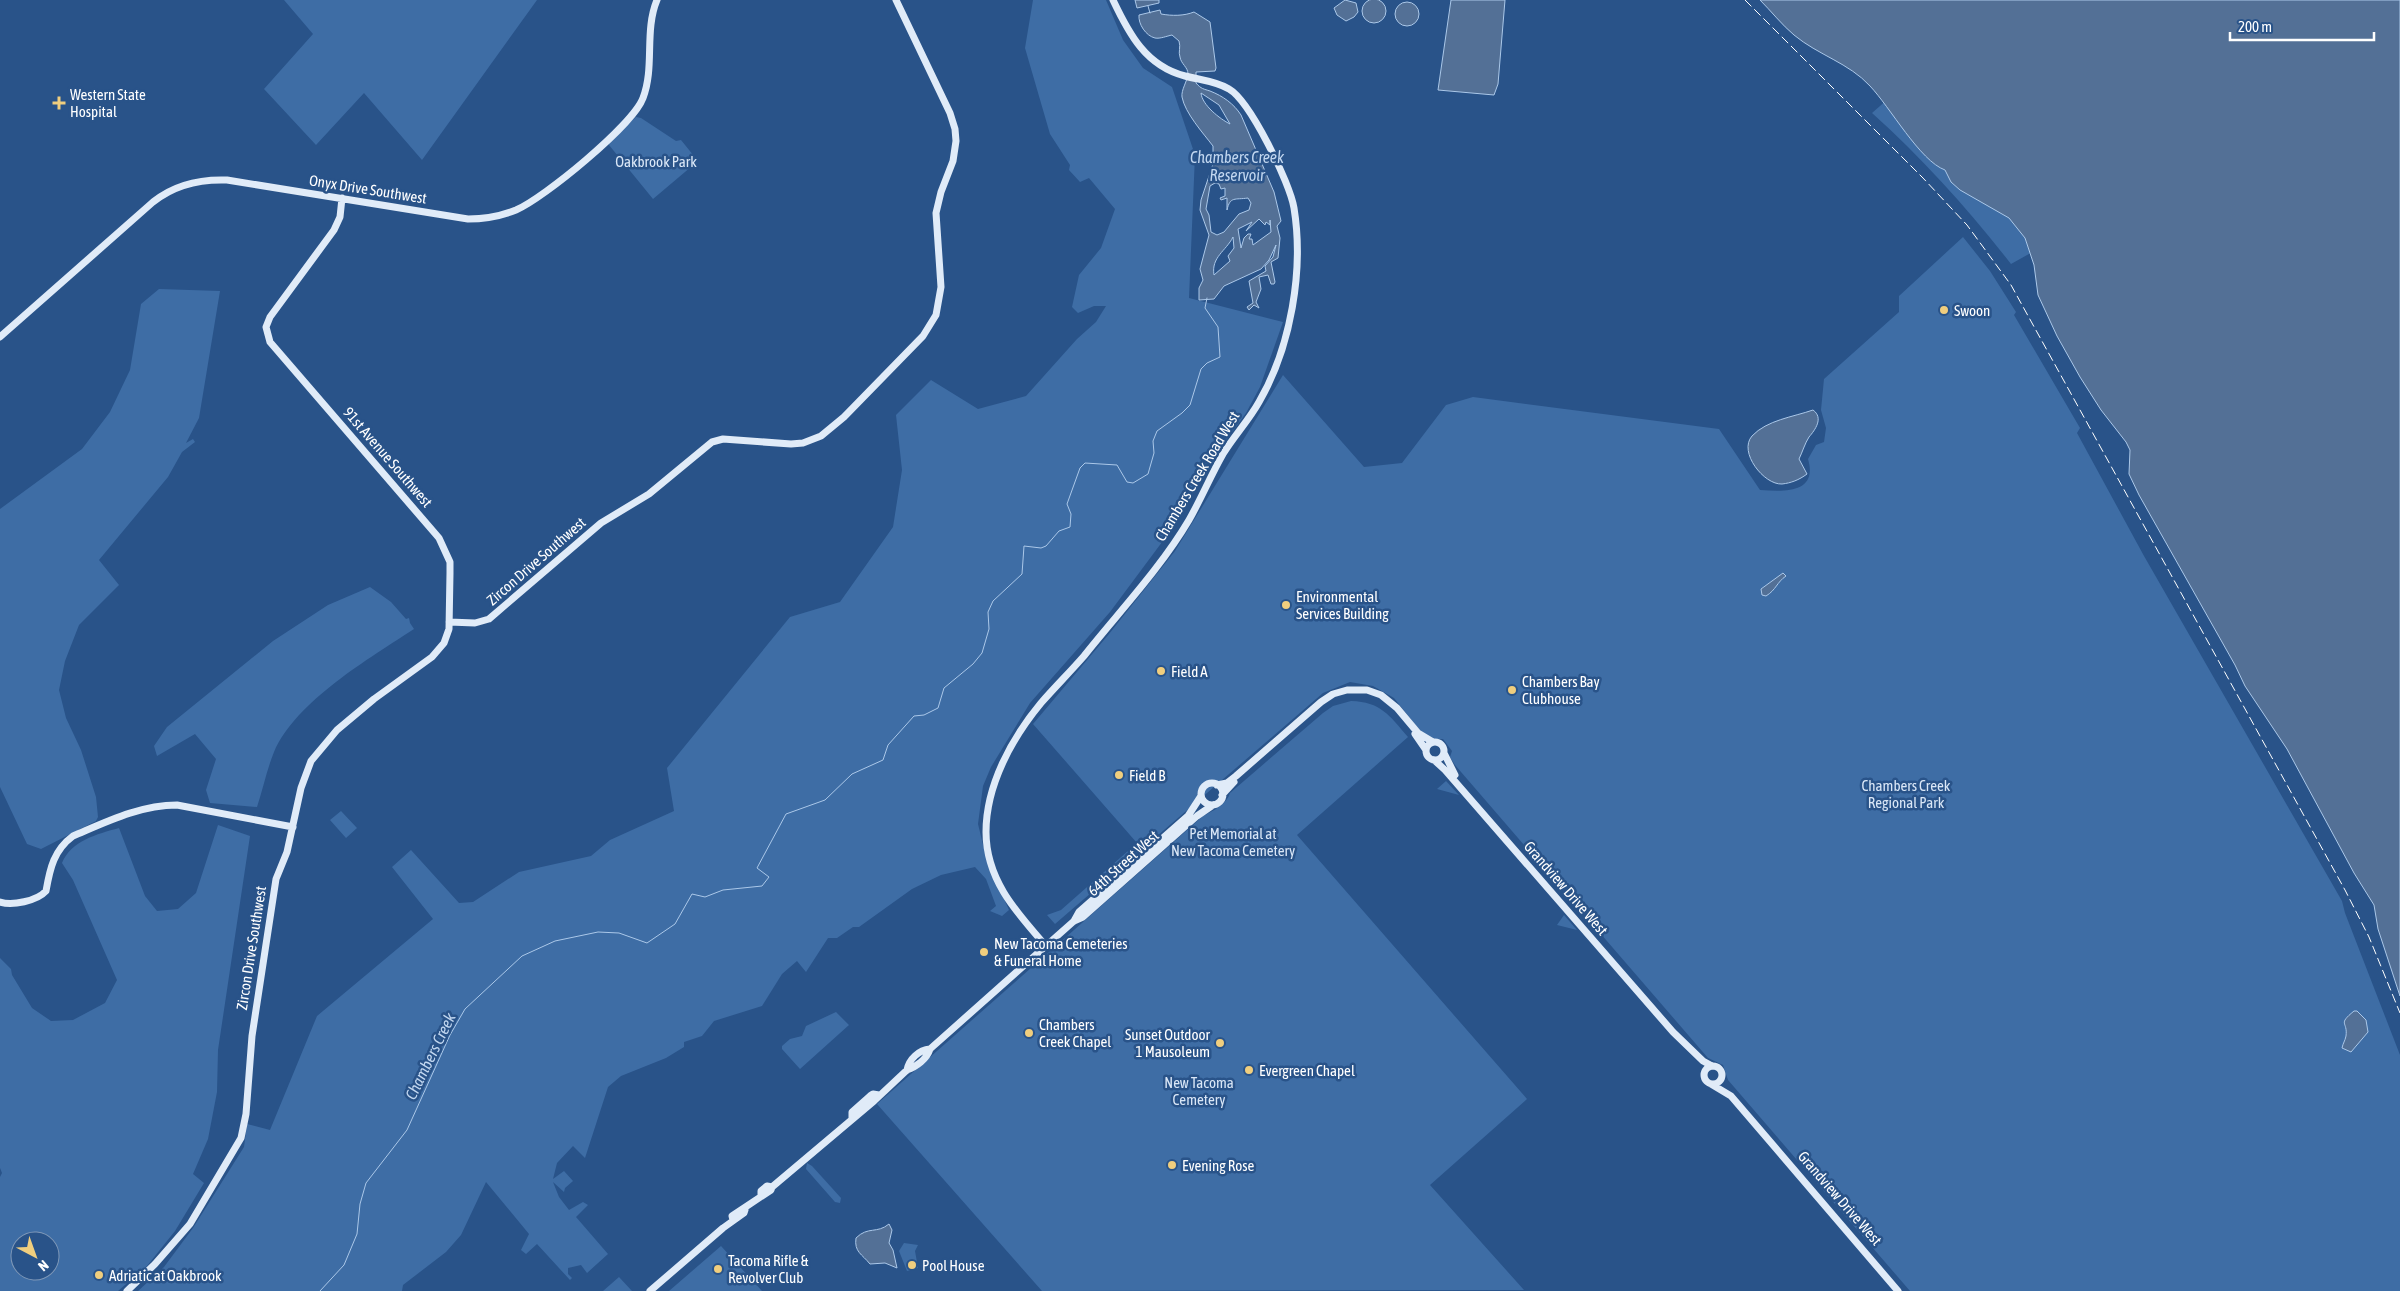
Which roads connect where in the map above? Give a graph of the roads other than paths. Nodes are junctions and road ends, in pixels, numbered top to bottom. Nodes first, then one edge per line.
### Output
1 (657, 0) edge
2 (896, 0) edge
3 (1113, 0) edge
4 (342, 198) junction
5 (0, 337) edge
6 (450, 622) junction
7 (1354, 691) junction
8 (1433, 742) junction
9 (1426, 750) junction
10 (1444, 753) junction
11 (1434, 760) junction
12 (1217, 785) junction
13 (1222, 795) junction
14 (1201, 796) junction
15 (1213, 805) junction
16 (292, 827) junction
17 (2, 903) edge
18 (1074, 921) junction
19 (1046, 946) junction
20 (1678, 1035) junction
21 (1692, 1051) junction
22 (1712, 1066) junction
23 (1704, 1073) junction
24 (1722, 1077) junction
25 (1711, 1084) junction
26 (1731, 1096) junction
27 (1756, 1125) junction
28 (127, 1291) edge
29 (650, 1291) edge
30 (1898, 1291) edge
31 (1902, 1291) edge

1 - 4 street, Onyx Drive Southwest
2 - 6 street, Zircon Drive Southwest
3 - 19 street, Chambers Creek Road West
4 - 5 street, Onyx Drive Southwest
4 - 6 street, 91st Avenue Southwest
6 - 16 street, Zircon Drive Southwest
7 - 8 street
7 - 9 street
7 - 12 street
7 - 13 street
8 - 9 street
8 - 10 street
9 - 11 street
10 - 11 street
10 - 20 street, Grandview Drive West
11 - 20 street, Grandview Drive West
12 - 13 street
12 - 14 street
13 - 15 street
14 - 15 street
14 - 18 street, 64th Street West
15 - 18 street, 64th Street West
16 - 17 street
16 - 28 street, Zircon Drive Southwest
18 - 19 street, 64th Street West
19 - 29 street
20 - 21 street, Grandview Drive West
21 - 22 street, Grandview Drive West
21 - 23 street, Grandview Drive West
22 - 23 street
22 - 24 street
23 - 25 street
24 - 25 street
24 - 26 street, Grandview Drive West
25 - 26 street, Grandview Drive West
26 - 27 street, Grandview Drive West
27 - 30 street, Grandview Drive West
27 - 31 street, Grandview Drive West

